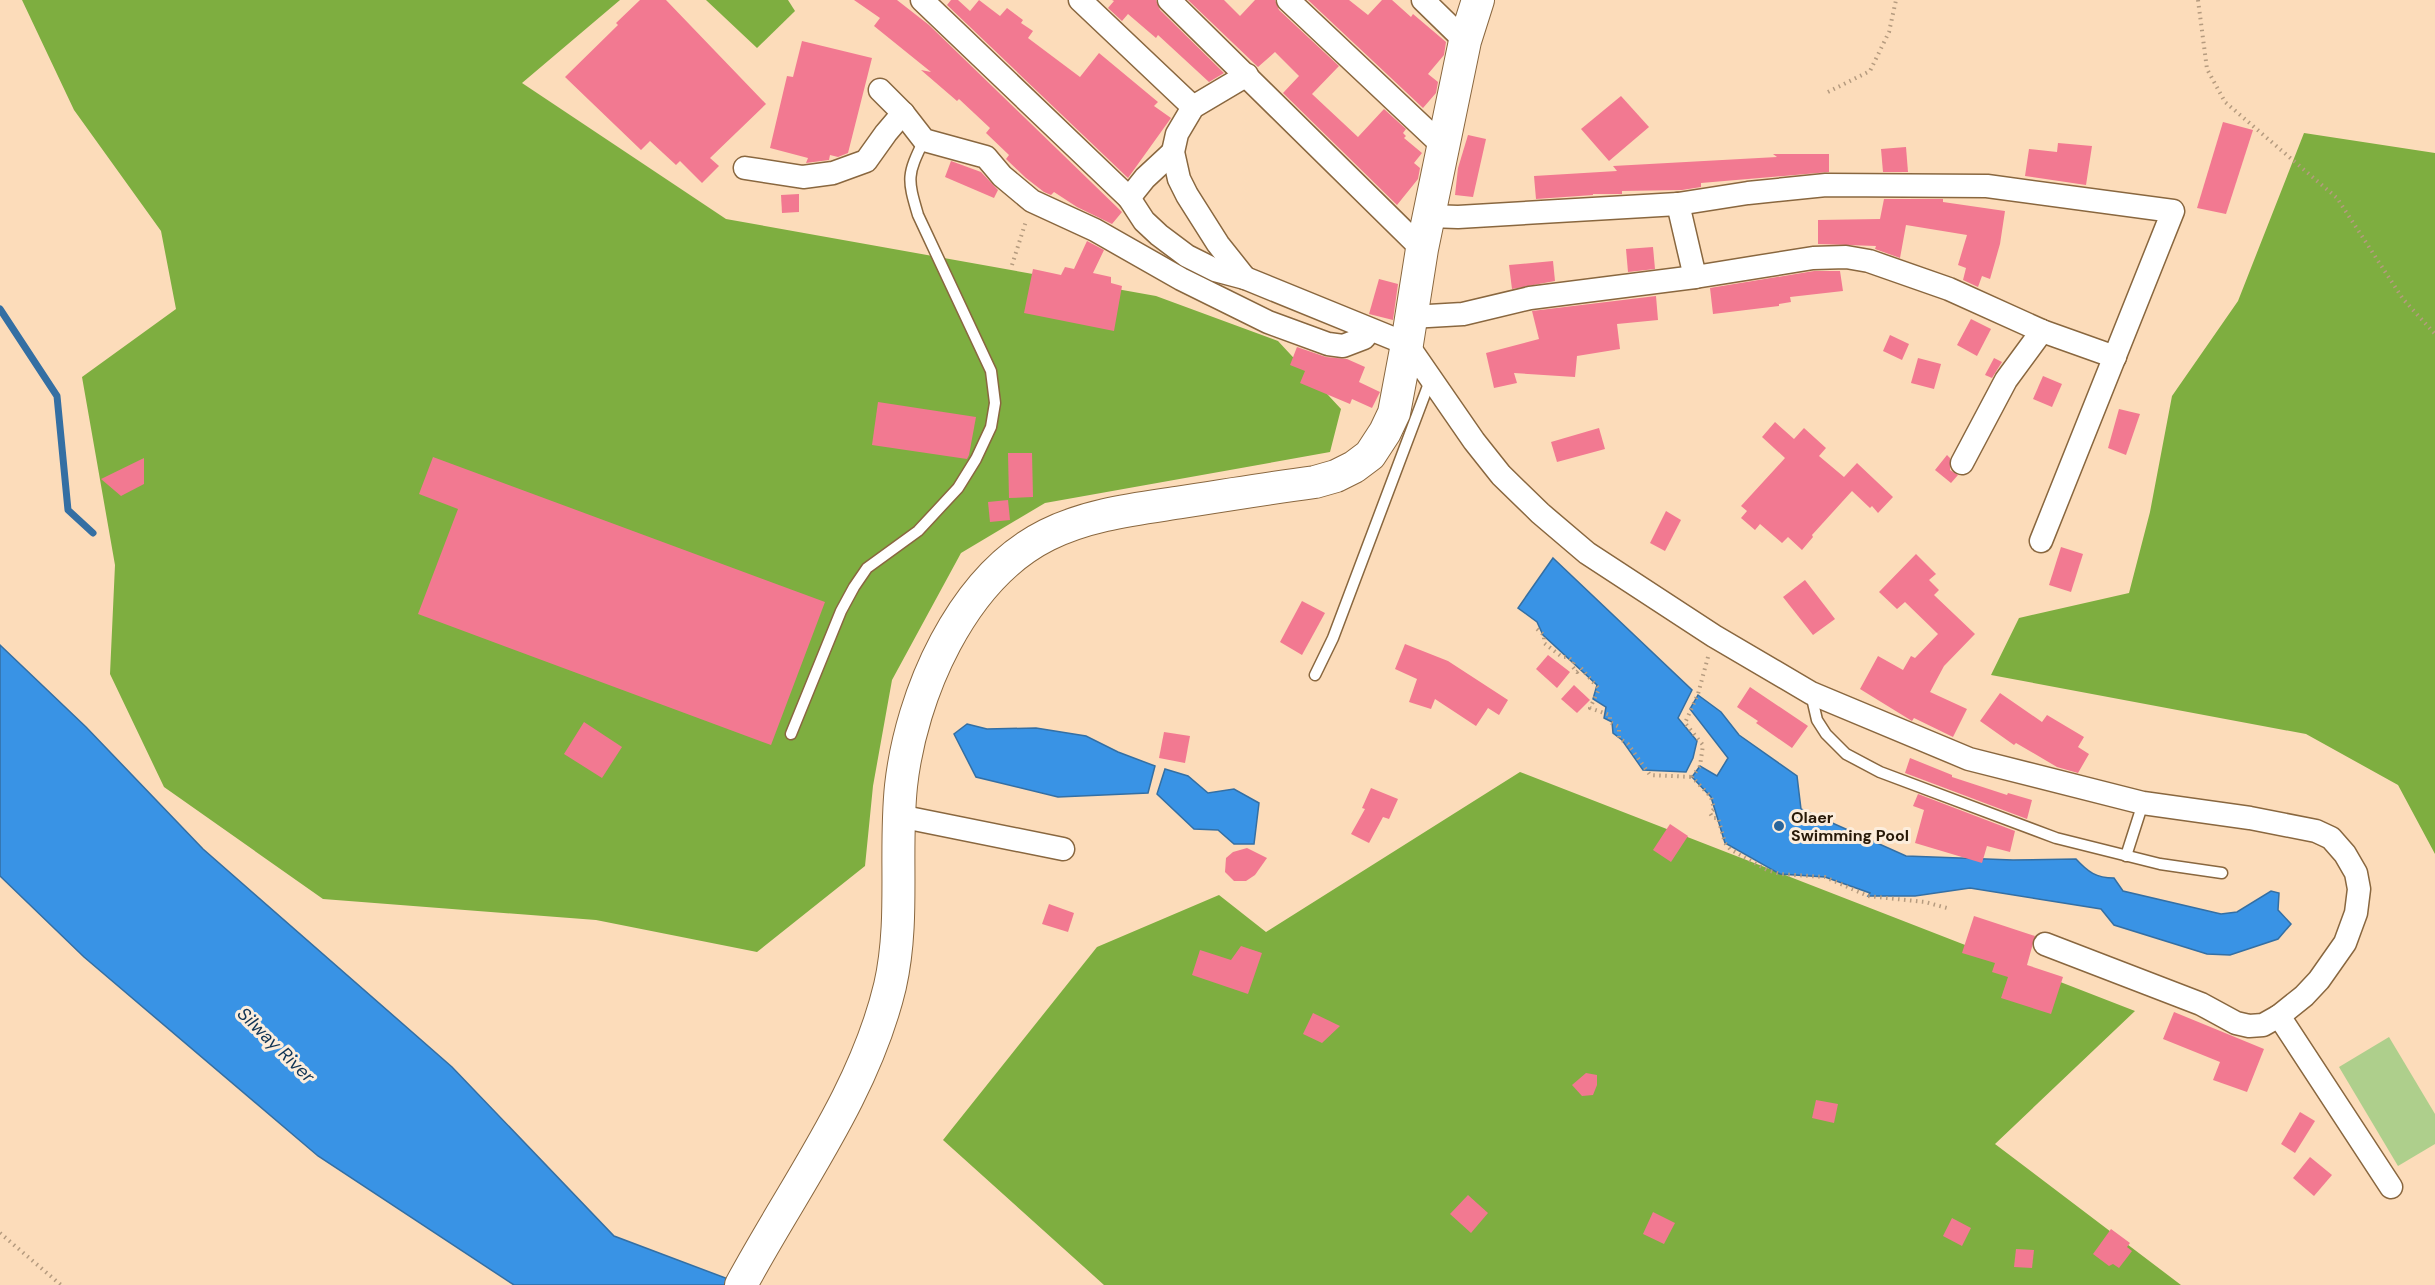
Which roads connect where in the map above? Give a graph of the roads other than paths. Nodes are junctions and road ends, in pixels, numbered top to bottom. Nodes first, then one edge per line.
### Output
1 (922, 0) edge
2 (1080, 0) edge
3 (1169, 0) edge
4 (1288, 0) edge
5 (1422, 0) edge
6 (1478, 0) edge
7 (1465, 40) junction
8 (1246, 75) junction
9 (880, 90) dead end
10 (1193, 107) junction
11 (903, 113) junction
12 (924, 140) junction
13 (1443, 146) junction
14 (1173, 152) junction
15 (745, 168) dead end
16 (1129, 198) junction
17 (1678, 204) junction
18 (1429, 216) junction
19 (1422, 249) junction
20 (1695, 277) junction
21 (1245, 278) junction
22 (1370, 330) junction
23 (1409, 330) junction
24 (2042, 331) junction
25 (2115, 357) junction
26 (1431, 378) junction
27 (1962, 463) dead end
28 (2041, 540) dead end
29 (1315, 675) dead end
30 (1811, 693) junction
31 (791, 734) dead end
32 (2143, 804) junction
33 (899, 816) junction
34 (1063, 849) dead end
35 (2126, 856) junction
36 (2222, 873) dead end
37 (2046, 944) dead end
38 (2279, 1016) junction
39 (2391, 1187) dead end
40 (746, 1276) edge

1 - 16 street
2 - 10 street
3 - 8 street
4 - 13 street
5 - 7 street
6 - 7 main road
7 - 13 main road
8 - 10 street
8 - 19 street
9 - 11 street
10 - 14 street
11 - 12 street
11 - 15 street
12 - 22 street
12 - 31 lane
13 - 18 main road
14 - 16 street
14 - 21 street
16 - 21 street
17 - 18 street
17 - 20 street
17 - 25 street
18 - 19 main road
19 - 23 main road
20 - 23 street
20 - 24 street
21 - 22 street
22 - 23 street
23 - 26 street
23 - 33 main road
24 - 25 street
24 - 27 street
25 - 28 street
26 - 29 lane
26 - 30 street
30 - 32 street
30 - 35 lane
32 - 35 lane
32 - 38 street
33 - 34 street
33 - 40 main road
35 - 36 lane
37 - 38 street
38 - 39 street

